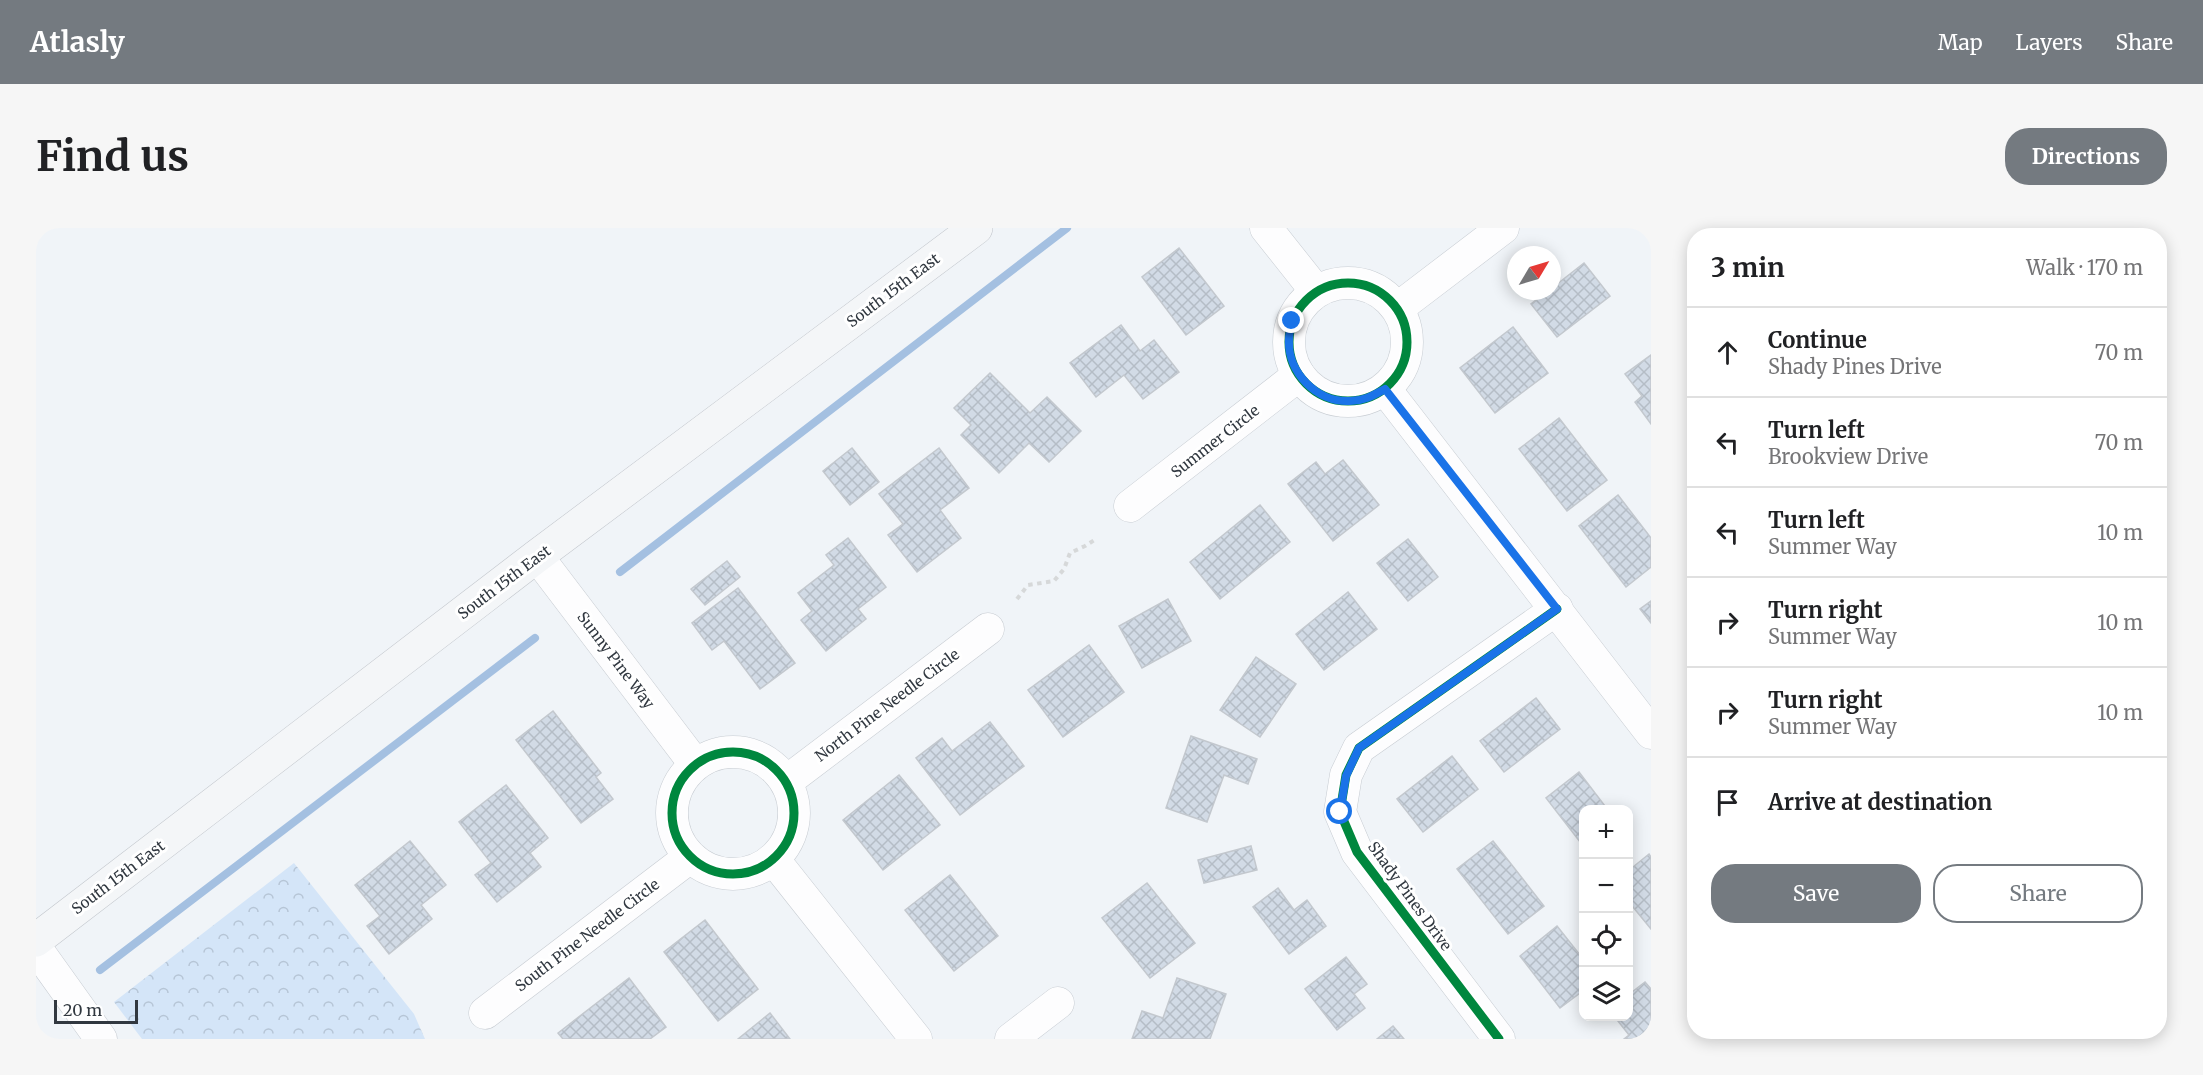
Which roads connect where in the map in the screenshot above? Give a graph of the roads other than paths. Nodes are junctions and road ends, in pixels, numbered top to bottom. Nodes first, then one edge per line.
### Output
1 (976, 228) edge
2 (1266, 228) edge
3 (1503, 228) edge
4 (1316, 291) junction
5 (1398, 308) junction
6 (1299, 375) junction
7 (1385, 389) junction
8 (1130, 506) dead end
9 (537, 556) junction
10 (1557, 609) junction
11 (988, 629) dead end
12 (1651, 733) edge
13 (695, 764) junction
14 (786, 782) junction
15 (690, 857) junction
16 (774, 860) junction
17 (36, 940) edge
18 (36, 948) edge
19 (1058, 1003) dead end
20 (485, 1013) dead end
21 (101, 1039) edge
22 (916, 1039) edge
23 (1011, 1039) edge
24 (1499, 1039) edge

1 - 9 main road, South 15th East
2 - 4 street
3 - 5 street
4 - 5 street
4 - 6 street
5 - 7 street
6 - 7 street
6 - 8 street, Summer Circle
7 - 10 street
9 - 13 street, Sunny Pine Way
9 - 17 main road, South 15th East
10 - 12 street
10 - 24 street, Shady Pines Drive
11 - 14 street, North Pine Needle Circle
13 - 14 street
13 - 15 street
14 - 16 street
15 - 16 street
15 - 20 street, South Pine Needle Circle
16 - 22 street
18 - 21 street
19 - 23 street

